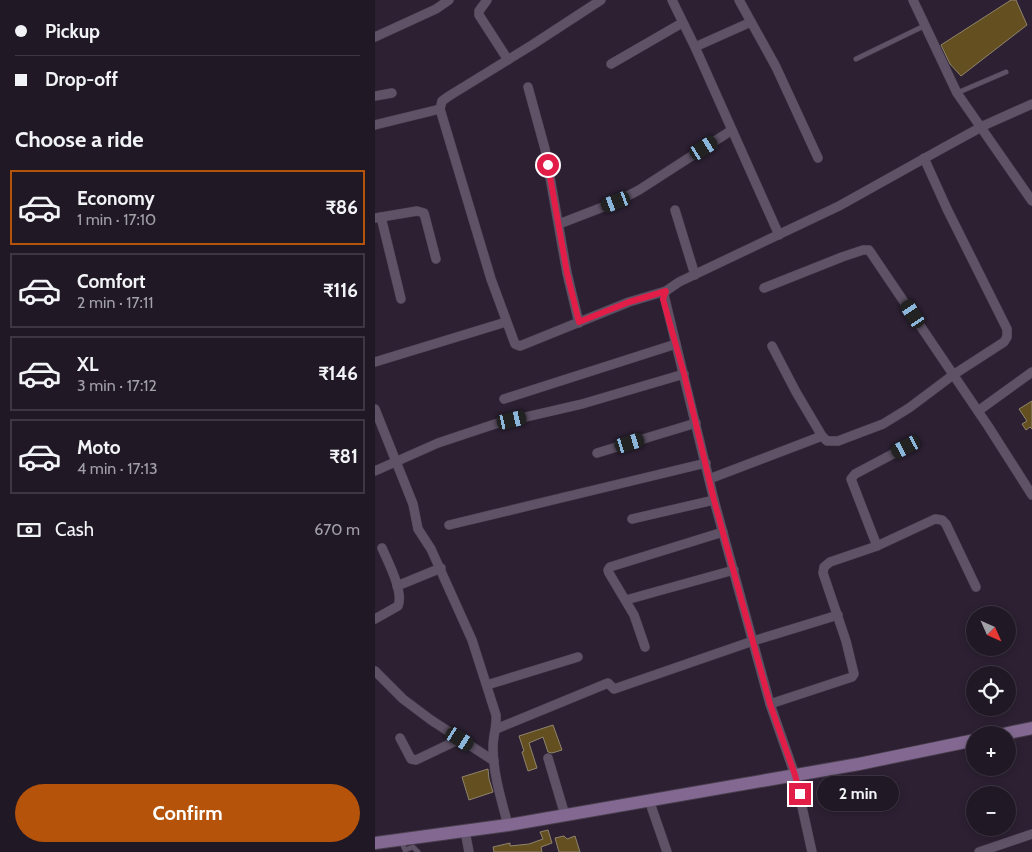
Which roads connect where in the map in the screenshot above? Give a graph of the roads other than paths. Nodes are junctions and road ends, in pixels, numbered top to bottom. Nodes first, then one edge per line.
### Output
1 (449, 0) edge
2 (487, 0) edge
3 (601, 0) edge
4 (672, 0) edge
5 (739, 0) edge
6 (913, 0) edge
7 (751, 22) junction
8 (682, 23) junction
9 (924, 26) junction
10 (375, 37) edge
11 (695, 47) junction
12 (856, 59) dead end
13 (508, 60) junction
14 (611, 64) dead end
15 (1006, 72) dead end
16 (528, 87) dead end
17 (392, 93) dead end
18 (957, 93) junction
19 (375, 96) edge
20 (1032, 104) edge
21 (441, 110) junction
22 (375, 125) edge
23 (982, 127) junction
24 (732, 130) junction
25 (818, 158) dead end
26 (924, 158) junction
27 (1032, 201) edge
28 (675, 210) dead end
29 (378, 217) edge
30 (559, 224) junction
31 (779, 235) junction
32 (436, 258) dead end
33 (695, 275) junction
34 (764, 288) dead end
35 (666, 291) junction
36 (401, 300) dead end
37 (506, 322) junction
38 (579, 322) junction
39 (676, 344) junction
40 (772, 346) dead end
41 (375, 362) edge
42 (1032, 372) edge
43 (684, 374) junction
44 (953, 375) junction
45 (504, 399) dead end
46 (375, 408) edge
47 (978, 411) junction
48 (696, 422) junction
49 (823, 436) junction
50 (906, 447) dead end
51 (597, 453) dead end
52 (396, 462) junction
53 (705, 463) junction
54 (375, 471) edge
55 (709, 479) junction
56 (1032, 495) edge
57 (714, 500) junction
58 (632, 519) dead end
59 (449, 525) dead end
60 (723, 532) junction
61 (877, 546) junction
62 (382, 548) dead end
63 (441, 568) junction
64 (734, 570) junction
65 (397, 586) junction
66 (976, 587) dead end
67 (626, 600) junction
68 (838, 615) junction
69 (375, 619) edge
70 (753, 641) junction
71 (645, 647) dead end
72 (578, 658) dead end
73 (375, 671) edge
74 (487, 685) junction
75 (770, 704) junction
76 (1032, 728) edge
77 (496, 729) junction
78 (1016, 731) edge
79 (400, 738) dead end
80 (460, 739) junction
81 (966, 742) edge
82 (548, 758) dead end
83 (494, 761) junction
84 (795, 775) junction
85 (649, 800) junction
86 (565, 815) junction
87 (508, 825) junction
88 (465, 831) junction
89 (1032, 834) edge
90 (401, 840) junction
91 (375, 843) edge
92 (418, 852) edge
93 (469, 852) edge
94 (667, 852) edge
95 (812, 852) edge
96 (979, 852) edge

1 - 10 street
2 - 13 street
3 - 13 street
4 - 8 street
5 - 7 street
6 - 9 street
7 - 11 street
7 - 25 street
8 - 11 street
8 - 14 street
9 - 12 lane
9 - 18 street
11 - 24 street
13 - 21 street
15 - 18 lane
16 - 30 street
17 - 19 street
18 - 23 street
20 - 23 street
21 - 22 street
21 - 37 street
23 - 26 street
23 - 27 street
24 - 30 street
24 - 31 street
26 - 31 street
26 - 44 street
28 - 33 street
29 - 32 street
29 - 36 street
30 - 38 street
31 - 33 street
33 - 35 street
34 - 44 street
35 - 38 street
35 - 39 street
37 - 38 street
37 - 41 street
39 - 43 street
39 - 45 street
40 - 49 street
42 - 47 street
43 - 48 street
43 - 52 street
44 - 47 street
44 - 49 street
46 - 52 street
47 - 56 street
48 - 51 street
48 - 53 street
49 - 55 street
50 - 61 street
52 - 54 street
52 - 63 street
53 - 55 street
53 - 59 street
55 - 57 street
57 - 58 street
57 - 60 street
60 - 64 street
60 - 67 street
61 - 66 street
61 - 68 street
62 - 65 street
63 - 65 street
63 - 74 street
64 - 67 street
64 - 70 street
65 - 69 street
67 - 71 street
68 - 70 street
68 - 75 street
70 - 75 street
70 - 77 street
72 - 74 street
73 - 80 street
74 - 77 street
75 - 84 street
76 - 78 main road
77 - 83 street
79 - 80 street
80 - 83 street
81 - 84 main road
82 - 86 street
83 - 87 street
84 - 85 main road
84 - 95 street
85 - 86 main road
85 - 94 street
86 - 87 main road
87 - 88 main road
88 - 90 main road
88 - 93 street
89 - 96 street
90 - 91 main road
90 - 92 lane

